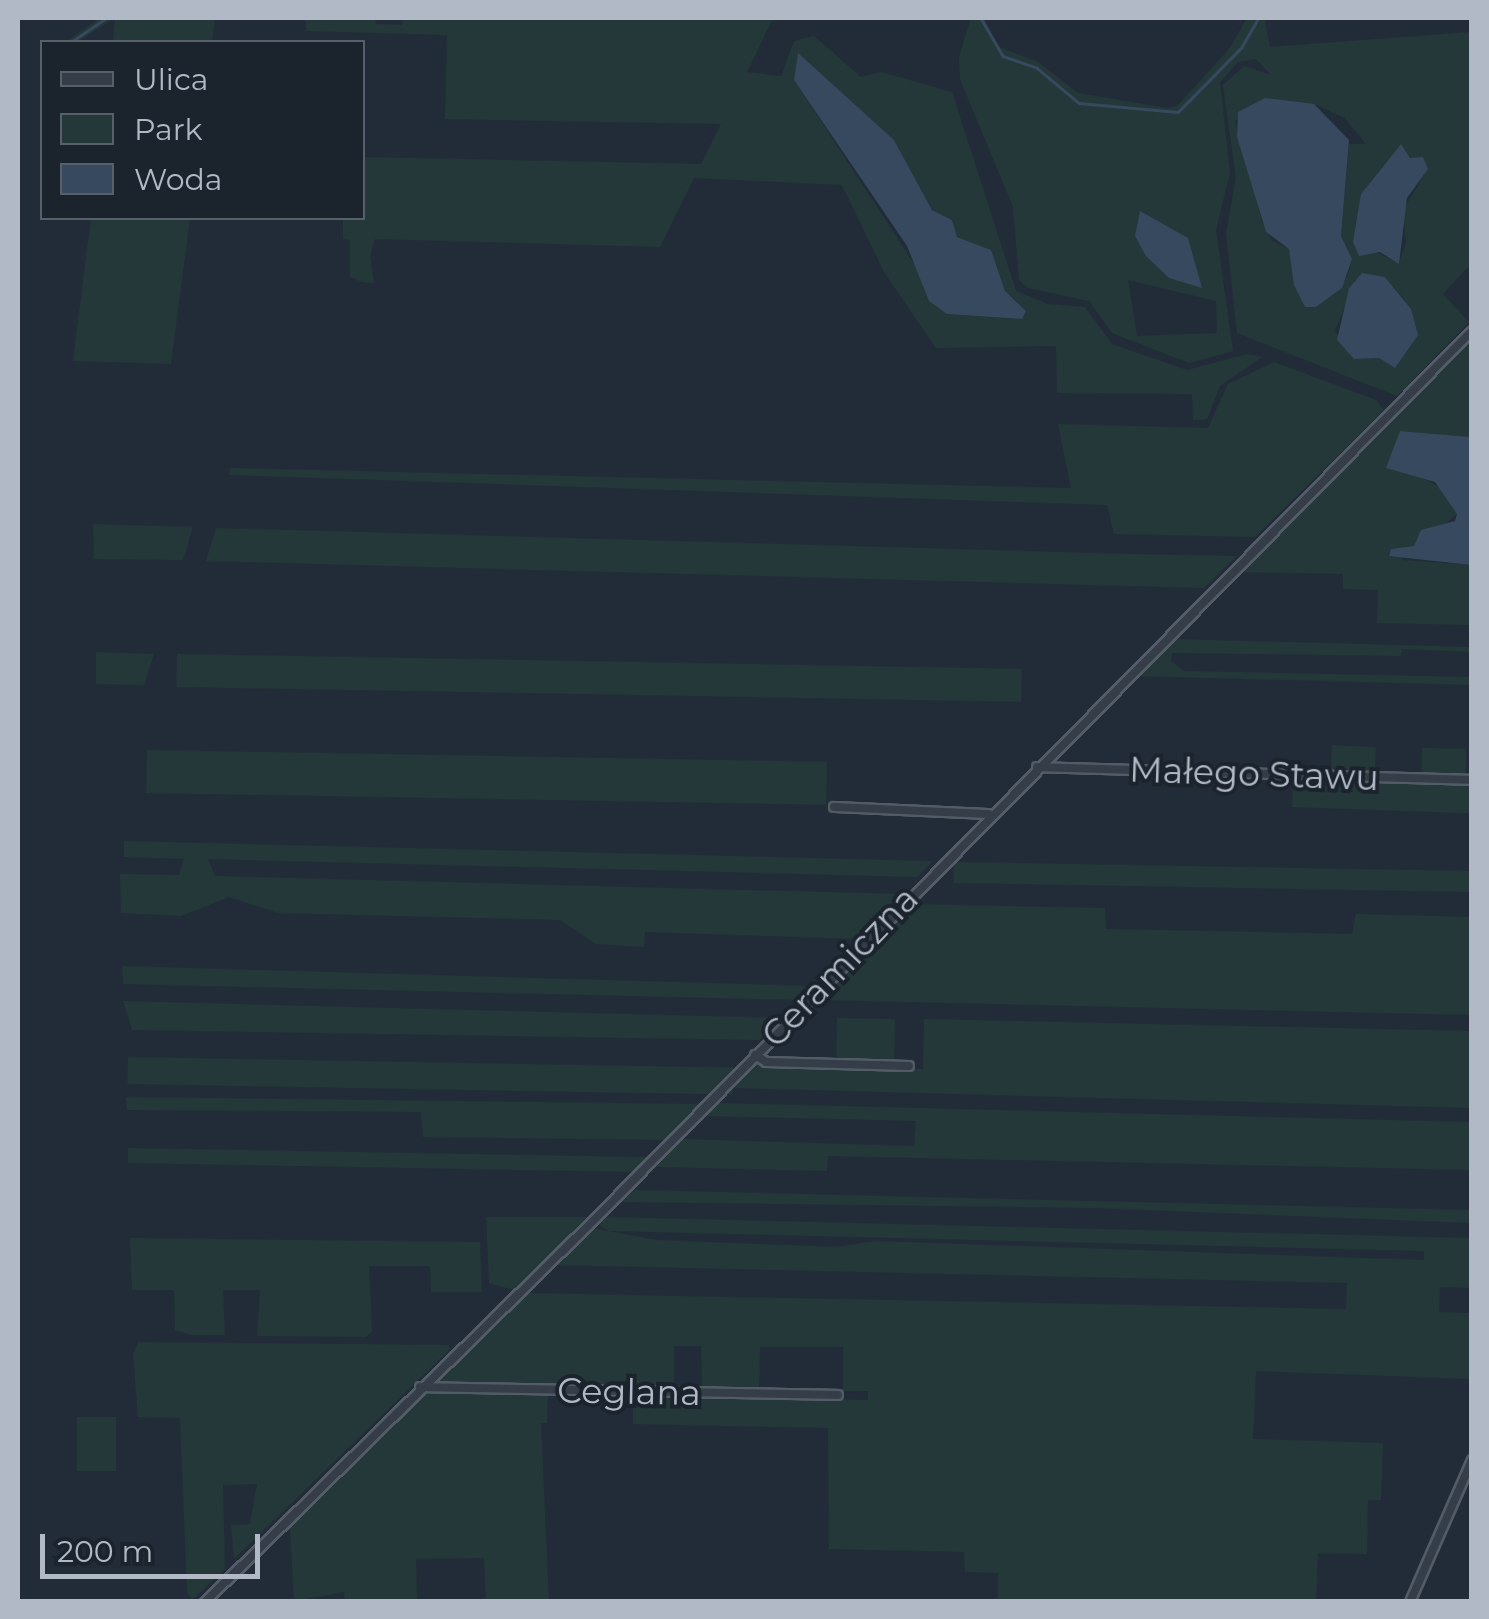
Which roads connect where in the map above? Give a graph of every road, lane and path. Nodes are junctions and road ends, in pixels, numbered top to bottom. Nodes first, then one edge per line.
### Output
1 (1472, 331) edge
2 (1037, 767) junction
3 (1472, 780) edge
4 (834, 807) dead end
5 (989, 814) junction
6 (755, 1054) junction
7 (909, 1066) dead end
8 (420, 1387) junction
9 (838, 1395) dead end
10 (1472, 1460) edge
11 (206, 1602) edge
12 (1410, 1602) edge

1 - 2 street, Ceramiczna
2 - 3 street, Małego Stawu
2 - 5 street, Ceramiczna
4 - 5 street
5 - 6 street, Ceramiczna
6 - 7 street
6 - 8 street, Ceramiczna
8 - 9 street, Ceglana
8 - 11 street, Ceramiczna
10 - 12 street

